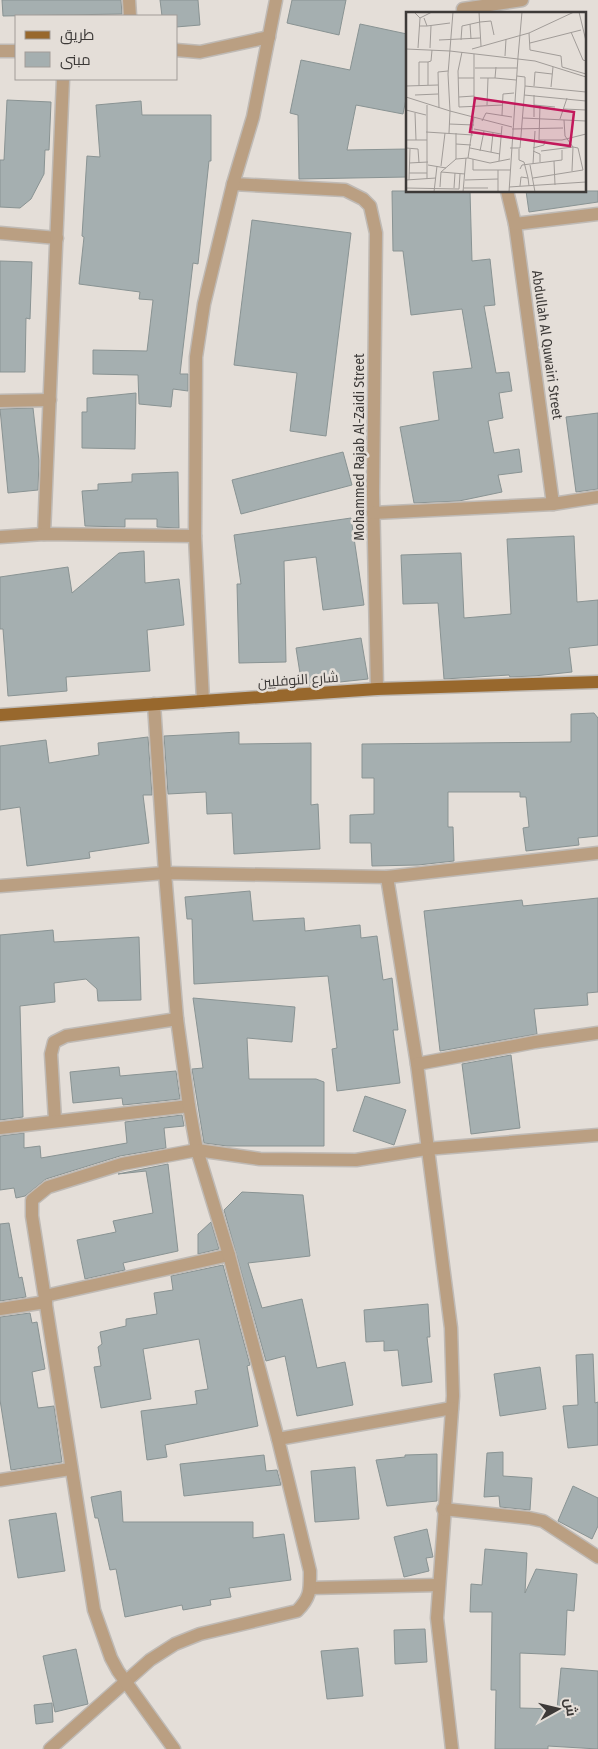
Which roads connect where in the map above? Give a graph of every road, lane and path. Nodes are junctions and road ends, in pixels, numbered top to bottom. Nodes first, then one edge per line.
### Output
1 (129, 0) edge
2 (276, 0) edge
3 (522, 0) edge
4 (463, 8) edge
5 (130, 15) edge
6 (269, 37) junction
7 (178, 50) edge
8 (0, 51) edge
9 (15, 51) edge
10 (63, 80) edge
11 (233, 184) junction
12 (507, 192) edge
13 (598, 214) edge
14 (515, 224) junction
15 (0, 233) edge
16 (57, 238) junction
17 (50, 400) junction
18 (0, 402) edge
19 (598, 497) edge
20 (552, 504) junction
21 (374, 513) junction
22 (44, 534) junction
23 (195, 536) junction
24 (0, 537) edge
25 (598, 682) edge
26 (377, 689) junction
27 (203, 701) junction
28 (154, 704) junction
29 (0, 715) edge
30 (598, 853) edge
31 (165, 873) junction
32 (387, 877) junction
33 (0, 886) edge
34 (177, 1019) junction
35 (598, 1033) edge
36 (417, 1064) junction
37 (189, 1106) junction
38 (55, 1120) junction
39 (0, 1128) edge
40 (598, 1134) edge
41 (426, 1149) junction
42 (197, 1150) junction
43 (229, 1254) junction
44 (45, 1299) junction
45 (0, 1309) edge
46 (452, 1408) junction
47 (278, 1439) junction
48 (70, 1469) junction
49 (0, 1480) edge
50 (443, 1509) junction
51 (598, 1558) edge
52 (438, 1585) junction
53 (310, 1588) junction
54 (125, 1683) junction
55 (50, 1749) edge
56 (174, 1749) edge
57 (452, 1749) edge

1 - 5 street
2 - 6 street
3 - 4 street
6 - 7 street
6 - 11 street
8 - 9 street
10 - 16 street
11 - 21 street, Mohammed Rajab Al-Zaidi Street
11 - 23 street
12 - 14 street, Abdullah Al Quwairi Street
13 - 14 street
14 - 20 street, Abdullah Al Quwairi Street
15 - 16 street
16 - 17 street
17 - 18 street
17 - 22 street
19 - 20 street
20 - 21 street
21 - 26 street, Mohammed Rajab Al-Zaidi Street
22 - 23 street
22 - 24 street
23 - 27 street
25 - 26 main road, شارع النوفليين
26 - 27 main road, شارع النوفليين
27 - 28 main road, شارع النوفليين
28 - 29 main road, شارع النوفليين
28 - 31 street
30 - 32 street
31 - 32 street
31 - 33 street
31 - 34 street
32 - 36 street
34 - 37 street
34 - 38 street
35 - 36 street
36 - 41 street
37 - 38 street
37 - 42 street
38 - 39 street
40 - 41 street
41 - 42 street
41 - 46 street
42 - 43 street
42 - 44 street
43 - 44 street
43 - 47 street
44 - 45 street
44 - 48 street
46 - 47 street
46 - 50 street
47 - 53 street
48 - 49 street
48 - 54 street
50 - 51 street
50 - 52 street
52 - 53 street
52 - 57 street
53 - 54 street
54 - 55 street
54 - 56 street

